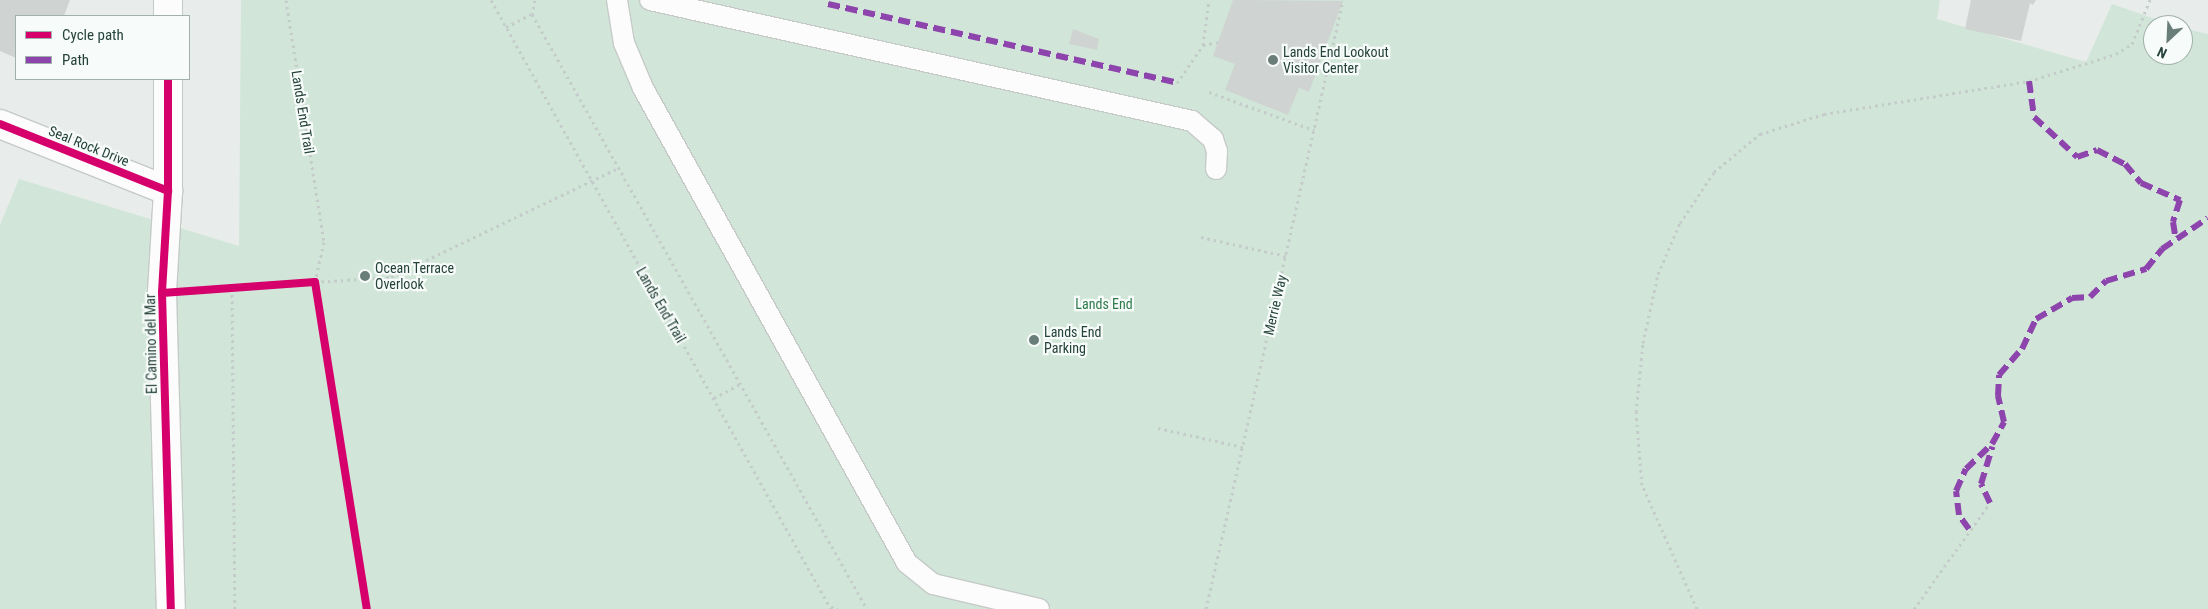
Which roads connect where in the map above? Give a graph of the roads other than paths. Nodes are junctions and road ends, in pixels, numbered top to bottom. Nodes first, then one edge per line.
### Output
1 (168, 0) edge
2 (617, 0) edge
3 (650, 0) edge
4 (168, 15) edge
5 (168, 80) edge
6 (0, 124) edge
7 (1216, 169) dead end
8 (168, 191) junction
9 (171, 609) edge
10 (1039, 609) edge

1 - 4 street
2 - 10 lane
3 - 7 lane
5 - 8 street, El Camino del Mar
6 - 8 street, Seal Rock Drive
8 - 9 street, El Camino del Mar

